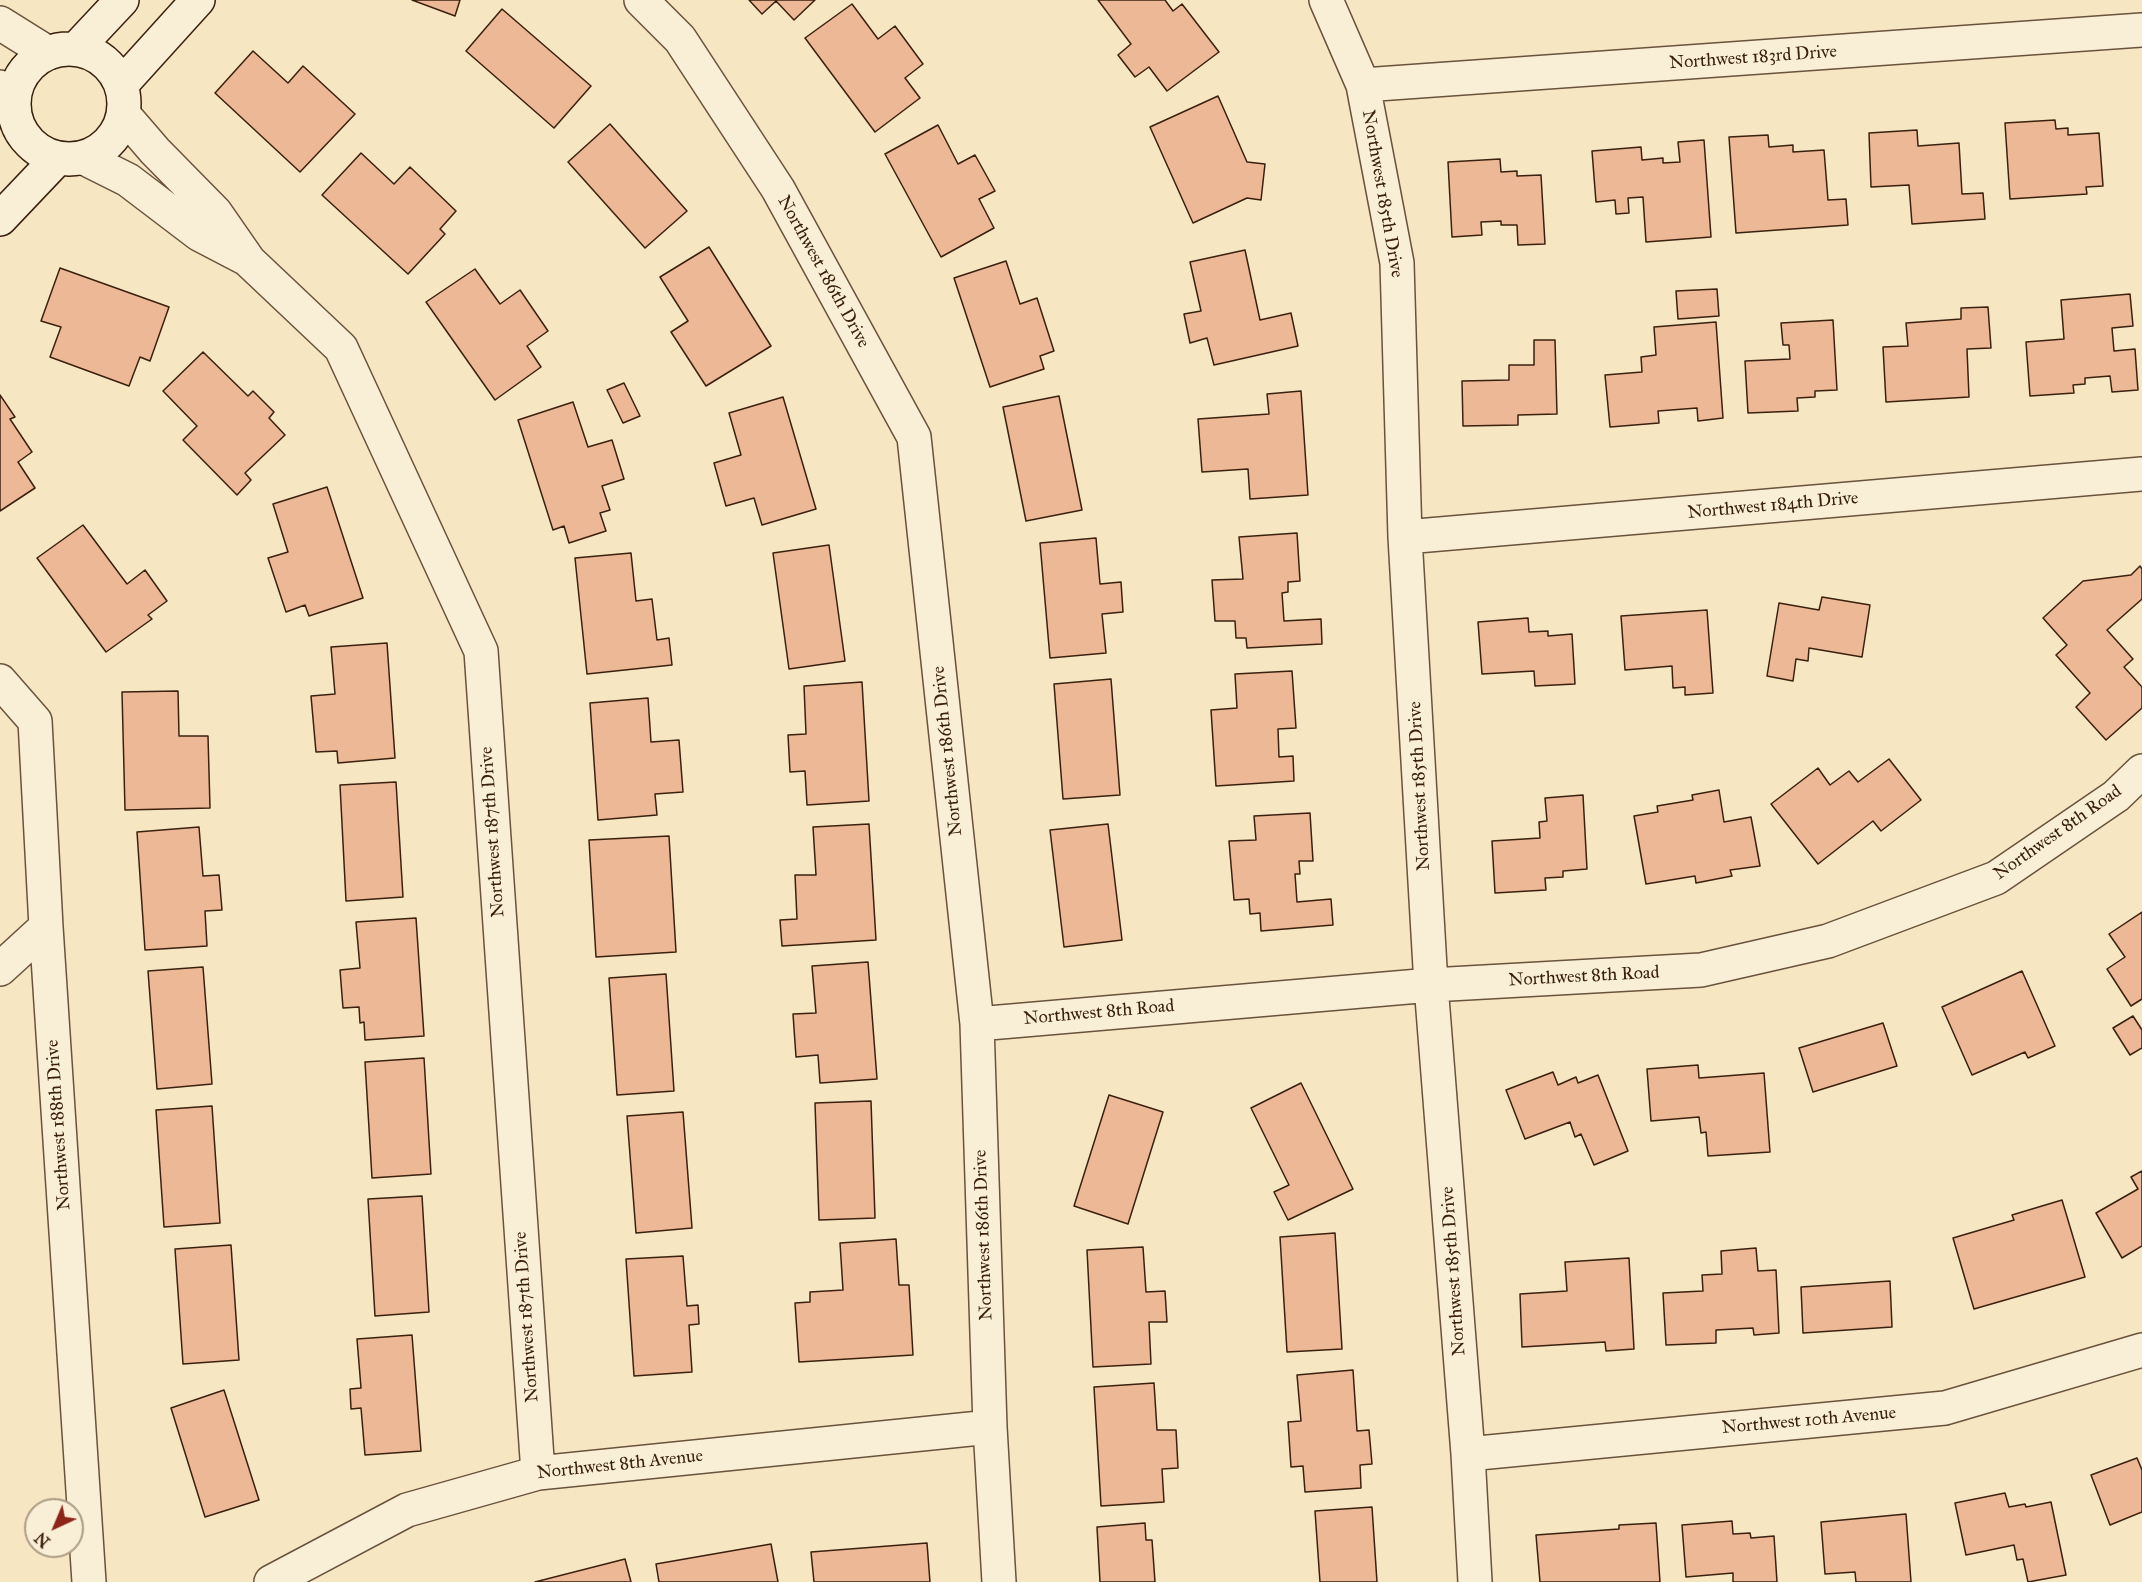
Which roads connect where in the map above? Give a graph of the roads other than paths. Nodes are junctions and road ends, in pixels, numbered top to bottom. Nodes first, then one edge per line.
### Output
1 (122, 0) edge
2 (198, 0) edge
3 (641, 0) edge
4 (1326, 0) edge
5 (0, 23) edge
6 (2142, 30) edge
7 (62, 51) junction
8 (1363, 85) junction
9 (122, 100) junction
10 (8, 117) edge
11 (71, 158) junction
12 (0, 219) edge
13 (249, 261) junction
14 (2142, 474) edge
15 (1405, 537) junction
16 (0, 681) edge
17 (2142, 771) edge
18 (46, 927) junction
19 (0, 969) edge
20 (1431, 985) junction
21 (977, 1023) junction
22 (2142, 1350) edge
23 (990, 1426) junction
24 (1468, 1454) junction
25 (538, 1473) junction
26 (89, 1582) edge
27 (271, 1582) edge
28 (999, 1582) edge
29 (1475, 1582) edge

1 - 7 street
2 - 9 street
3 - 21 street, Northwest 186th Drive
4 - 8 street, Northwest 185th Drive
5 - 7 street
6 - 8 street, Northwest 183rd Drive
7 - 9 street
7 - 10 street
8 - 15 street, Northwest 185th Drive
9 - 11 street
9 - 13 street, Northwest 187th Drive
10 - 11 street
11 - 12 street
11 - 13 street, Northwest 187th Drive
13 - 25 street, Northwest 187th Drive
14 - 15 street, Northwest 184th Drive
15 - 20 street, Northwest 185th Drive
16 - 18 street, Northwest 188th Drive
17 - 20 street, Northwest 8th Road
18 - 19 street
18 - 26 street, Northwest 188th Drive
20 - 21 street, Northwest 8th Road
20 - 24 street, Northwest 185th Drive
21 - 23 street, Northwest 186th Drive
22 - 24 street, Northwest 10th Avenue
23 - 25 street, Northwest 8th Avenue
23 - 28 street, Northwest 186th Drive
24 - 29 street, Northwest 185th Drive
25 - 27 street, Northwest 8th Avenue

